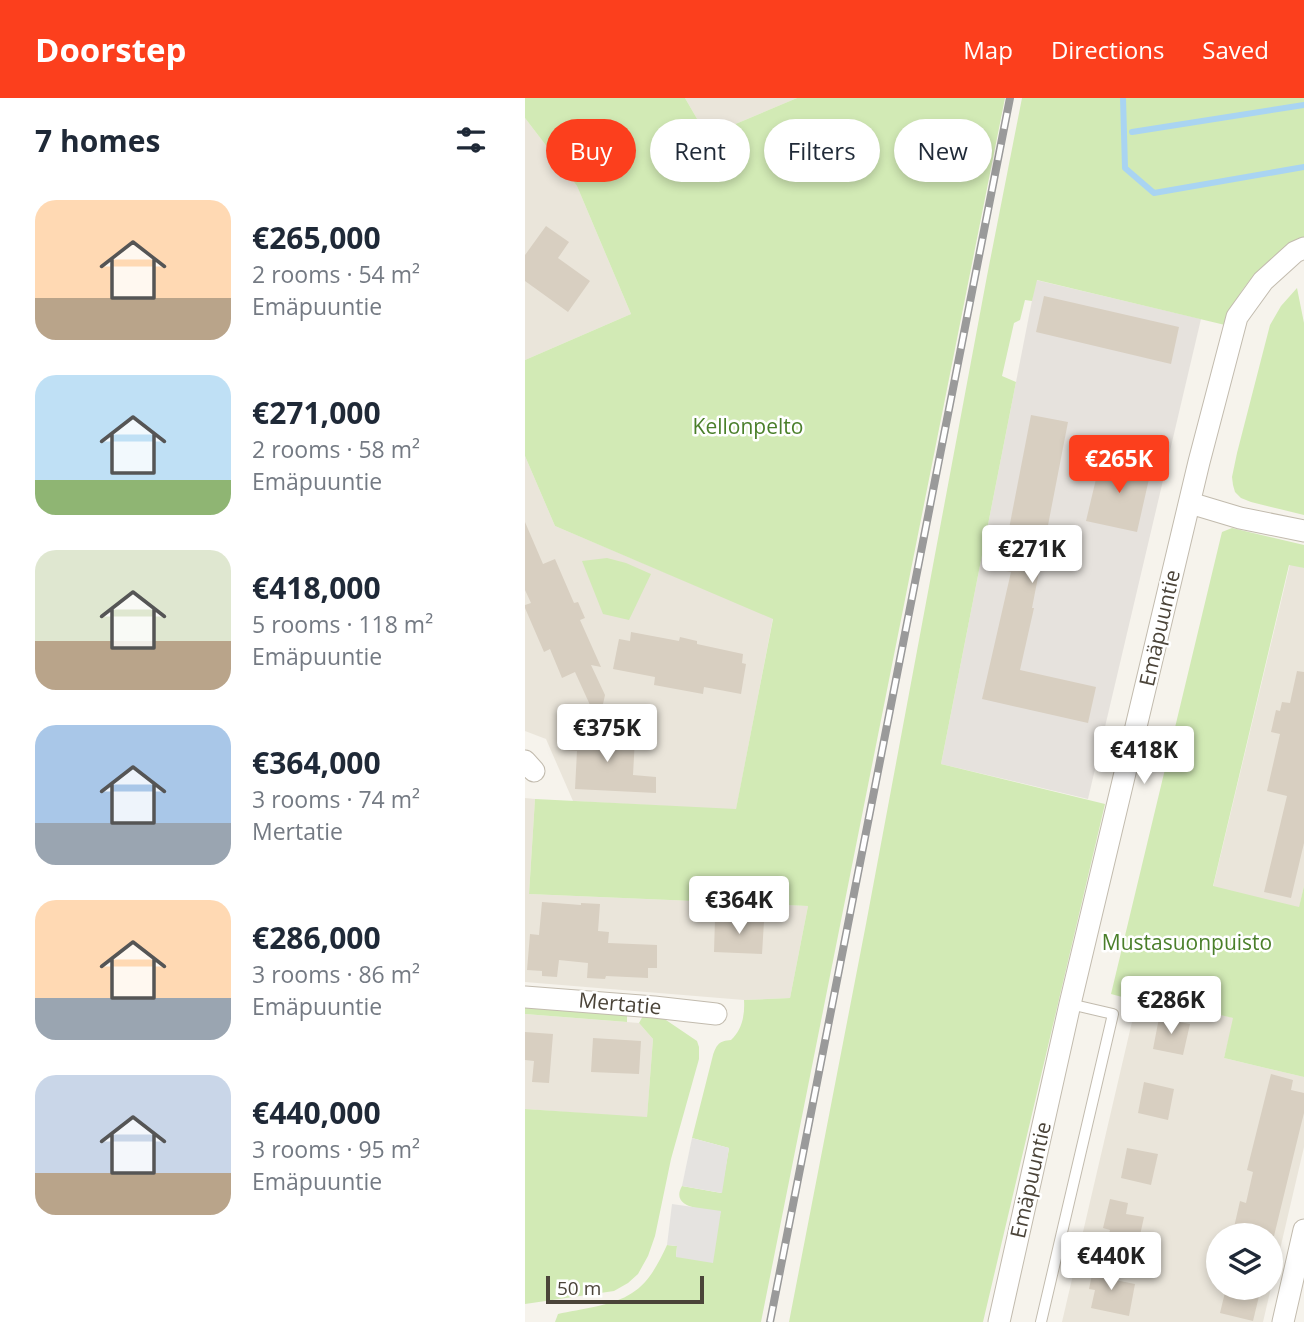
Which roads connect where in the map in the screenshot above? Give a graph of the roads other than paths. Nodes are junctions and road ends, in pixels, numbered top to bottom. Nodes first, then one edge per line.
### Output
1 (1304, 248) edge
2 (1190, 503) junction
3 (1304, 531) edge
4 (525, 997) edge
5 (1070, 1004) junction
6 (716, 1014) dead end
7 (1304, 1230) edge
8 (999, 1322) edge
9 (1041, 1322) edge
10 (1283, 1322) edge

1 - 2 street, Emäpuuntie
2 - 3 street
2 - 5 street, Emäpuuntie
4 - 6 street, Mertatie
5 - 8 street, Emäpuuntie
5 - 9 lane
7 - 10 street

